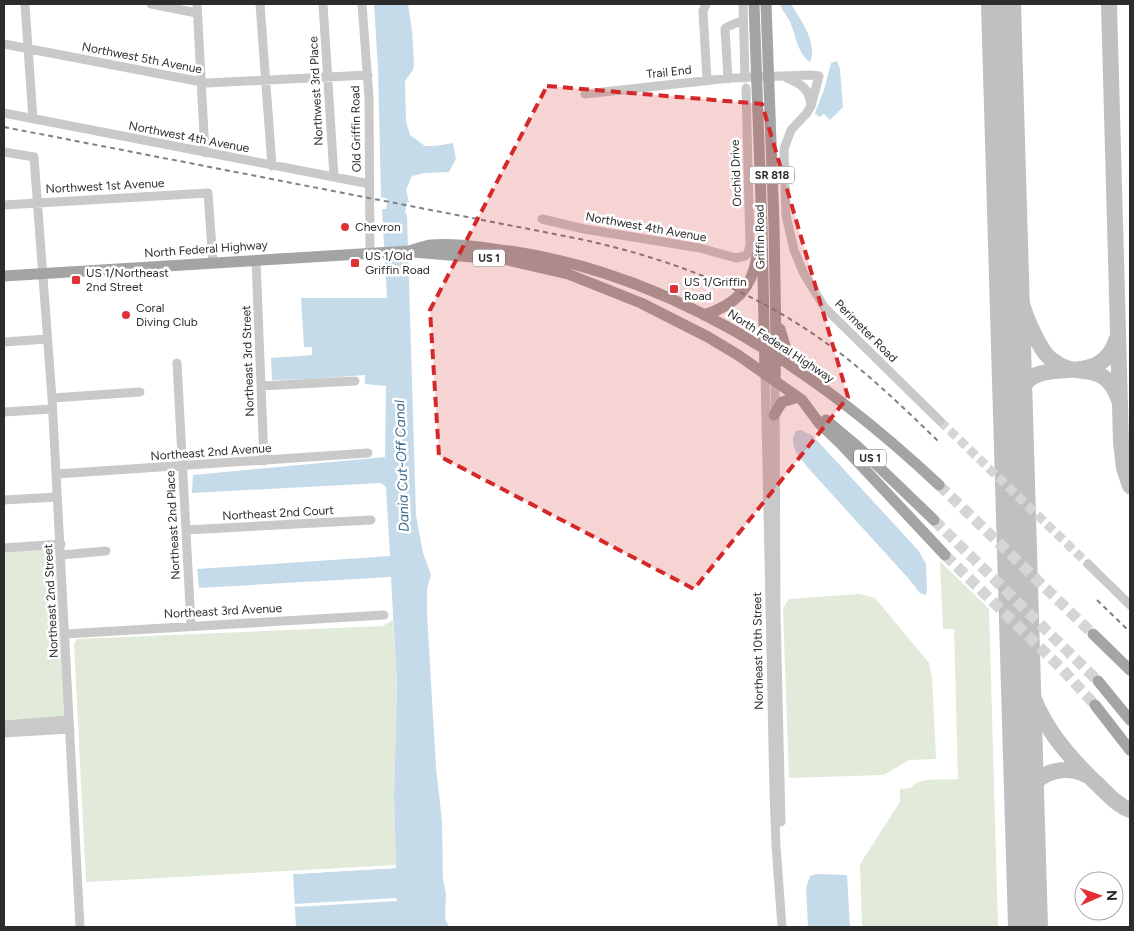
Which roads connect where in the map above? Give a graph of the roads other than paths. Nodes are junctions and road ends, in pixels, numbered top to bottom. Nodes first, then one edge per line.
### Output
1 (25, 4) edge
2 (151, 4) edge
3 (260, 4) edge
4 (323, 4) edge
5 (362, 4) edge
6 (706, 4) edge
7 (743, 4) edge
8 (754, 4) edge
9 (766, 4) edge
10 (197, 8) edge
11 (743, 20) junction
12 (4, 44) edge
13 (29, 49) junction
14 (368, 75) junction
15 (328, 76) junction
16 (782, 76) junction
17 (751, 77) junction
18 (769, 77) junction
19 (728, 79) junction
20 (266, 80) junction
21 (707, 80) junction
22 (202, 82) junction
23 (746, 88) dead end
24 (584, 94) dead end
25 (811, 106) junction
26 (4, 113) edge
27 (33, 119) junction
28 (4, 152) edge
29 (205, 153) junction
30 (272, 166) junction
31 (334, 176) junction
32 (370, 184) junction
33 (37, 203) junction
34 (4, 205) edge
35 (542, 219) dead end
36 (762, 228) junction
37 (376, 253) junction
38 (745, 256) joint
39 (256, 260) junction
40 (213, 263) junction
41 (571, 269) junction
42 (42, 273) junction
43 (4, 276) edge
44 (704, 315) junction
45 (776, 315) junction
46 (47, 339) junction
47 (4, 342) edge
48 (764, 350) junction
49 (776, 357) junction
50 (178, 363) dead end
51 (765, 373) junction
52 (800, 373) junction
53 (775, 380) junction
54 (355, 381) dead end
55 (261, 386) junction
56 (140, 392) dead end
57 (52, 398) junction
58 (800, 398) junction
59 (52, 409) junction
60 (4, 412) edge
61 (774, 415) junction
62 (940, 421) tunnel mouth
63 (368, 453) dead end
64 (264, 461) junction
65 (183, 467) junction
66 (56, 474) junction
67 (939, 485) tunnel mouth
68 (58, 497) junction
69 (4, 500) edge
70 (371, 520) dead end
71 (934, 520) tunnel mouth
72 (186, 530) junction
73 (60, 544) junction
74 (4, 548) edge
75 (106, 551) dead end
76 (61, 555) junction
77 (945, 555) tunnel mouth
78 (1088, 564) tunnel mouth
79 (1130, 605) edge
80 (384, 615) dead end
81 (191, 626) junction
82 (65, 634) junction
83 (1093, 634) tunnel mouth
84 (773, 644) junction
85 (1130, 670) edge
86 (1098, 681) tunnel mouth
87 (1095, 705) tunnel mouth
88 (1130, 720) edge
89 (4, 725) edge
90 (70, 725) junction
91 (4, 733) edge
92 (1130, 750) edge
93 (773, 772) junction
94 (780, 785) junction
95 (80, 927) edge
96 (783, 927) edge

1 - 13 street
2 - 10 street
3 - 20 street
4 - 15 street, Northwest 3rd Place
5 - 14 street, Old Griffin Road
6 - 21 street
7 - 11 street
8 - 17 main road, Griffin Road / SR 818
9 - 18 main road, Griffin Road / SR 818
10 - 22 street
11 - 17 street
11 - 19 street
12 - 13 street, Northwest 5th Avenue
13 - 22 street, Northwest 5th Avenue
13 - 27 street
14 - 15 street, Northwest 5th Avenue
14 - 32 street, Old Griffin Road
15 - 20 street, Northwest 5th Avenue
15 - 31 street, Northwest 3rd Place
16 - 18 street, Perimeter Road
16 - 25 street
16 - 25 street, Perimeter Road
17 - 18 street, Perimeter Road
17 - 19 street, Trail End
17 - 36 main road, Griffin Road / SR 818
18 - 45 main road, Griffin Road / SR 818
19 - 21 street, Trail End
20 - 22 street, Northwest 5th Avenue
20 - 30 street
21 - 24 street, Trail End
22 - 29 street
23 - 38 street, Orchid Drive
25 - 62 street, Perimeter Road
26 - 27 street, Northwest 4th Avenue
27 - 29 street, Northwest 4th Avenue
28 - 33 street, Northeast 2nd Street
29 - 30 street, Northwest 4th Avenue
30 - 31 street, Northwest 4th Avenue
31 - 32 street, Northwest 4th Avenue
32 - 37 street, Old Griffin Road
33 - 34 street, Northwest 1st Avenue
33 - 40 street, Northwest 1st Avenue
33 - 42 street, Northeast 2nd Street
35 - 38 street, Northwest 4th Avenue
36 - 44 main road
36 - 48 main road, Griffin Road / SR 818
37 - 39 main road, North Federal Highway / US 1
37 - 41 main road, North Federal Highway / US 1
39 - 40 main road, North Federal Highway / US 1
39 - 55 street, Northeast 3rd Street
40 - 42 main road, North Federal Highway / US 1
41 - 44 main road, North Federal Highway / US 1
41 - 51 main road, North Federal Highway / US 1
42 - 43 main road, North Federal Highway / US 1
42 - 46 street, Northeast 2nd Street
44 - 48 main road, North Federal Highway / US 1
45 - 49 main road, Griffin Road / SR 818
45 - 52 main road
46 - 47 street
46 - 57 street, Northeast 2nd Street
48 - 49 main road, North Federal Highway / US 1
48 - 51 main road, Griffin Road / SR 818
49 - 52 main road, North Federal Highway / US 1
49 - 53 main road, Griffin Road / SR 818
50 - 65 street, Northeast 2nd Place
51 - 53 main road, North Federal Highway / US 1
51 - 84 street, Northeast 10th Street
52 - 67 main road, North Federal Highway / US 1
53 - 58 main road, North Federal Highway / US 1
53 - 61 street, Northeast 10th Street
54 - 55 street
55 - 64 street, Northeast 3rd Street
56 - 57 street
57 - 59 street, Northeast 2nd Street
58 - 61 main road
58 - 71 main road, North Federal Highway / US 1
58 - 77 main road
59 - 60 street
59 - 66 street, Northeast 2nd Street
61 - 84 street, Northeast 10th Street
63 - 64 street, Northeast 2nd Avenue
64 - 65 street, Northeast 2nd Avenue
65 - 66 street, Northeast 2nd Avenue
65 - 72 street, Northeast 2nd Place
66 - 68 street, Northeast 2nd Street
68 - 69 street
68 - 73 street, Northeast 2nd Street
70 - 72 street, Northeast 2nd Court
72 - 81 street, Northeast 2nd Place
73 - 74 street
73 - 76 street, Northeast 2nd Street
75 - 76 street
76 - 82 street, Northeast 2nd Street
78 - 79 street
80 - 81 street, Northeast 3rd Avenue
81 - 82 street, Northeast 3rd Avenue
82 - 90 street, Northeast 2nd Street
83 - 85 main road
84 - 93 street, Northeast 10th Street
84 - 94 street, Northeast 10th Street
86 - 88 main road
87 - 92 main road
89 - 90 street
90 - 91 street
90 - 95 street, Northeast 2nd Street
93 - 94 street
93 - 96 street, Northeast 10th Street
94 - 96 street, Northeast 10th Street

